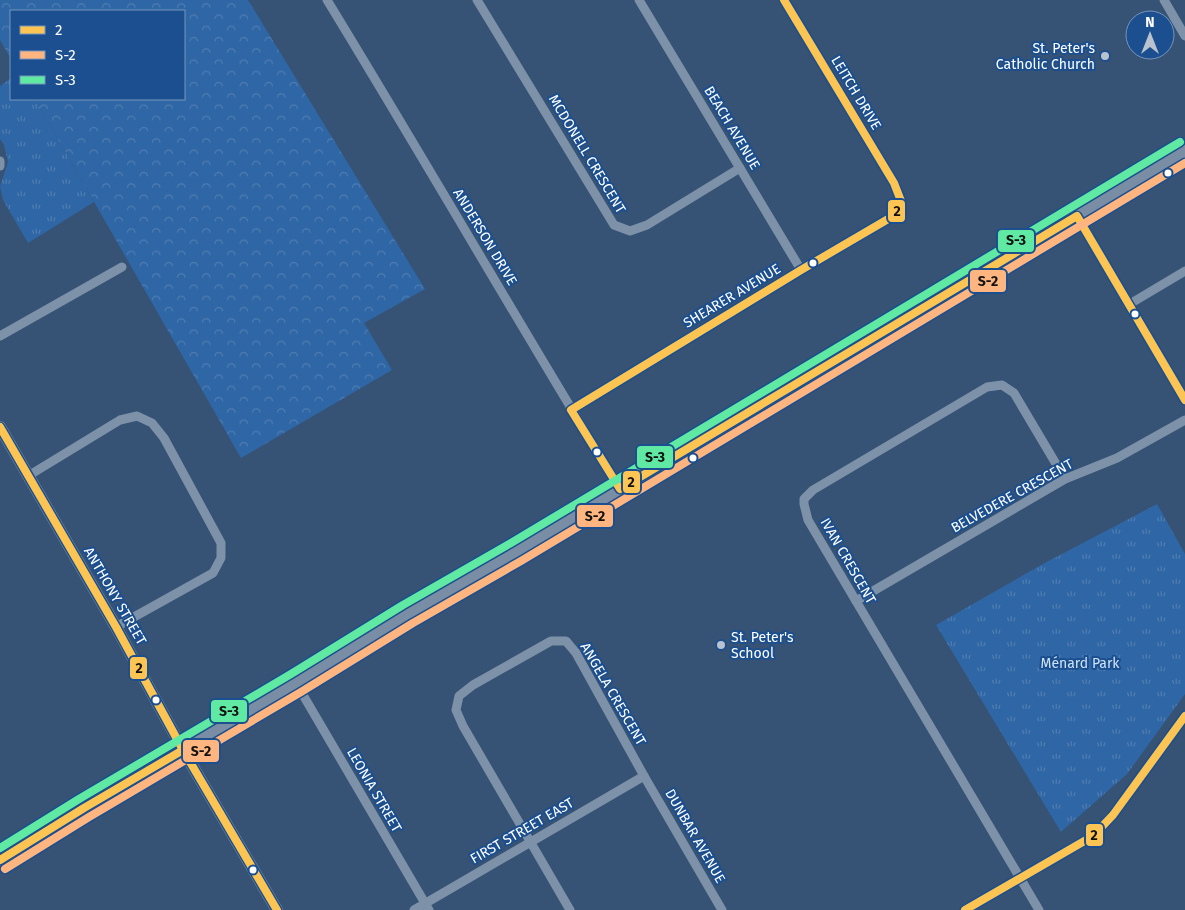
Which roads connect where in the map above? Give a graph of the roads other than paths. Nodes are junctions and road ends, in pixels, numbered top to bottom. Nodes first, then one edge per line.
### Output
1 (327, 0) edge
2 (477, 0) edge
3 (639, 0) edge
4 (784, 0) edge
5 (1164, 0) edge
6 (1185, 36) edge
7 (1185, 151) edge
8 (0, 161) edge
9 (0, 166) edge
10 (740, 168) junction
11 (901, 201) joint
12 (1077, 216) junction
13 (122, 267) dead end
14 (801, 270) junction
15 (1185, 271) edge
16 (1128, 305) junction
17 (0, 336) edge
18 (1185, 400) edge
19 (571, 410) junction
20 (1185, 420) edge
21 (0, 427) edge
22 (28, 476) junction
23 (1065, 479) junction
24 (620, 489) junction
25 (856, 601) junction
26 (116, 627) junction
27 (296, 683) junction
28 (1185, 716) edge
29 (183, 750) junction
30 (644, 776) junction
31 (530, 841) junction
32 (0, 860) edge
33 (1020, 878) junction
34 (427, 907) edge
35 (277, 910) edge
36 (414, 910) edge
37 (570, 910) edge
38 (722, 910) edge
39 (965, 910) edge
40 (1039, 910) edge

1 - 19 street, ANDERSON DRIVE
2 - 10 street, MCDONELL CRESCENT
3 - 10 street, BEACH AVENUE
4 - 11 street, LEITCH DRIVE
5 - 6 street
7 - 12 main road
8 - 9 street
10 - 14 street, BEACH AVENUE
11 - 14 street, SHEARER AVENUE
12 - 16 street
12 - 24 main road
13 - 17 street
14 - 19 street, SHEARER AVENUE
15 - 16 street
16 - 18 street
19 - 24 street, ANDERSON DRIVE
20 - 23 street, BELVEDERE CRESCENT
21 - 22 main road, ANTHONY STREET
22 - 26 main road, ANTHONY STREET
22 - 26 street
23 - 25 street, BELVEDERE CRESCENT
23 - 25 street, IVAN CRESCENT
24 - 27 main road
25 - 33 street, IVAN CRESCENT
26 - 29 main road, ANTHONY STREET
27 - 29 main road
27 - 34 street, LEONIA STREET
28 - 33 street
29 - 32 main road
29 - 35 main road, ANTHONY STREET
30 - 31 street, FIRST STREET EAST
30 - 31 street, ANGELA CRESCENT
30 - 38 street, DUNBAR AVENUE
31 - 34 street, FIRST STREET EAST
31 - 37 street
33 - 39 street
33 - 40 street, IVAN CRESCENT
34 - 36 street, FIRST STREET EAST

